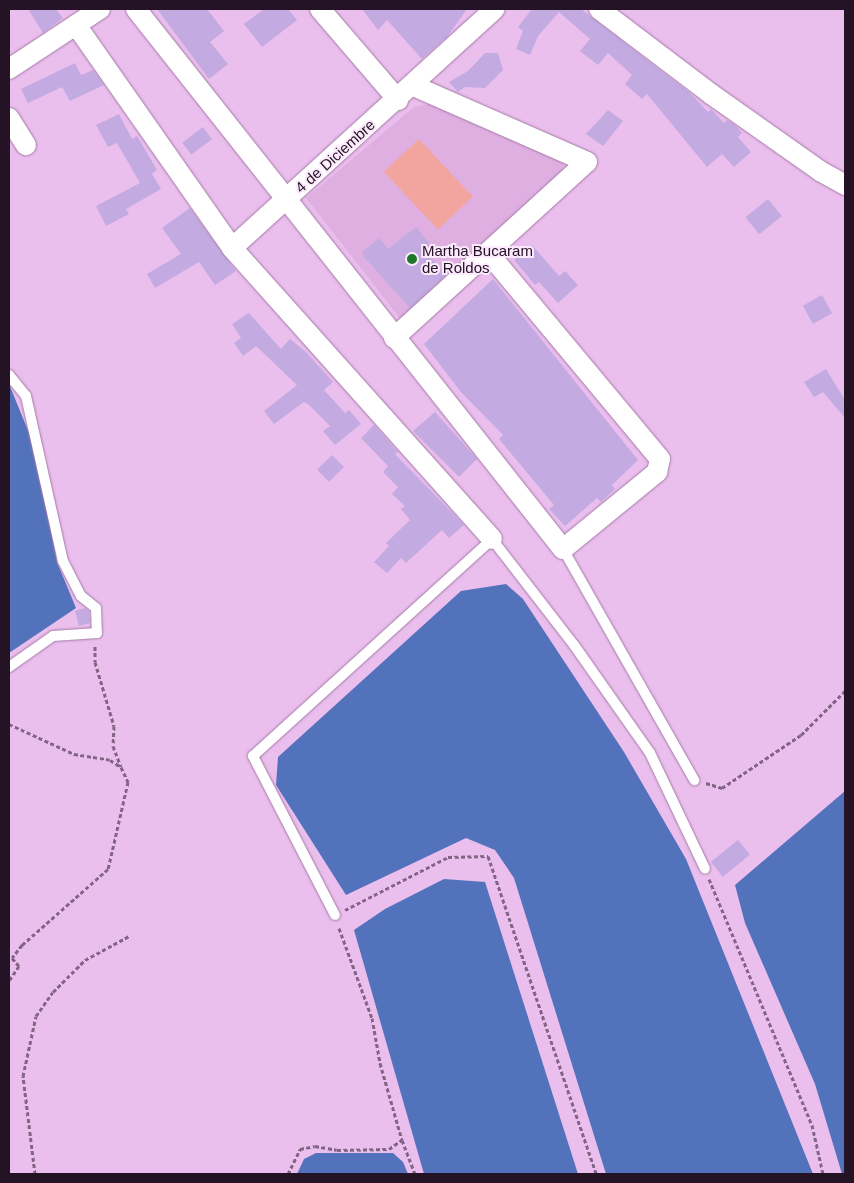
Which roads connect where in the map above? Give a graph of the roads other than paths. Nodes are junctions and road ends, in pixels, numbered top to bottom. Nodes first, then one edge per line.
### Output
1 (100, 9) edge
2 (136, 9) edge
3 (320, 9) edge
4 (495, 9) edge
5 (599, 9) edge
6 (76, 25) junction
7 (9, 69) edge
8 (412, 85) junction
9 (398, 100) junction
10 (9, 118) edge
11 (26, 145) dead end
12 (845, 185) edge
13 (288, 198) junction
14 (232, 248) junction
15 (489, 254) junction
16 (394, 338) junction
17 (9, 374) edge
18 (492, 539) junction
19 (563, 548) junction
20 (9, 666) edge
21 (694, 780) road end
22 (705, 869) road end
23 (335, 915) road end

1 - 6 street
2 - 13 street, 4 de Diciembre
3 - 9 street
4 - 8 street, 4 de Diciembre
5 - 12 street
6 - 7 street
6 - 14 street
8 - 9 street, 4 de Diciembre
8 - 15 street
9 - 13 street, 4 de Diciembre
10 - 11 street
13 - 14 street
13 - 16 street
14 - 18 street
15 - 16 street
15 - 19 street
16 - 19 street
17 - 20 lane
18 - 22 lane
18 - 23 lane
19 - 21 lane

